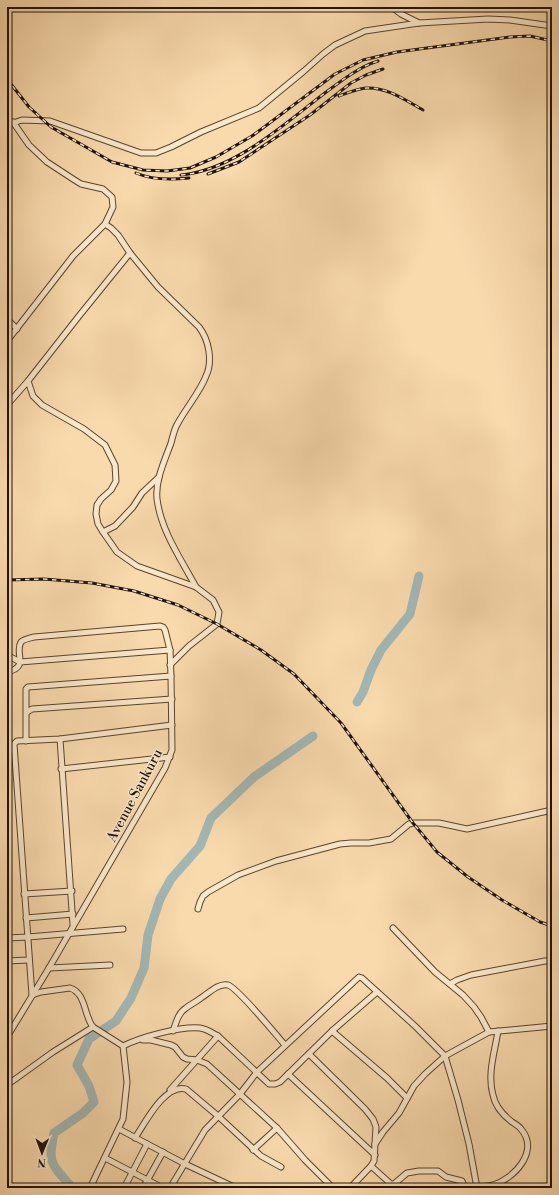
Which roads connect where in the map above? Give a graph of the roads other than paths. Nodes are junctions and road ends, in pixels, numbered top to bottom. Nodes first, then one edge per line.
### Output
1 (392, 7) edge
2 (419, 23) junction
3 (552, 26) edge
4 (13, 122) junction
5 (7, 125) edge
6 (105, 224) junction
7 (130, 253) junction
8 (7, 319) edge
9 (17, 329) junction
10 (7, 341) edge
11 (28, 381) junction
12 (7, 405) edge
13 (159, 477) junction
14 (103, 532) junction
15 (196, 587) junction
16 (170, 650) junction
17 (7, 655) edge
18 (20, 662) junction
19 (170, 664) junction
20 (7, 672) edge
21 (171, 676) junction
22 (172, 699) junction
23 (26, 712) junction
24 (172, 725) junction
25 (60, 739) junction
26 (26, 741) junction
27 (170, 757) junction
28 (61, 769) junction
29 (552, 810) edge
30 (72, 891) junction
31 (24, 894) junction
32 (198, 910) dead end
33 (73, 914) junction
34 (26, 918) junction
35 (73, 926) junction
36 (393, 928) dead end
37 (122, 929) dead end
38 (69, 934) junction
39 (28, 937) junction
40 (7, 938) edge
41 (29, 960) junction
42 (7, 961) edge
43 (552, 961) edge
44 (110, 965) dead end
45 (49, 968) junction
46 (450, 984) junction
47 (377, 992) junction
48 (32, 995) junction
49 (552, 1026) edge
50 (93, 1027) junction
51 (173, 1031) junction
52 (332, 1031) junction
53 (498, 1031) junction
54 (488, 1032) junction
55 (218, 1036) junction
56 (7, 1037) edge
57 (131, 1042) junction
58 (285, 1045) junction
59 (123, 1046) junction
60 (309, 1054) junction
61 (445, 1056) junction
62 (197, 1060) junction
63 (257, 1072) junction
64 (288, 1074) junction
65 (7, 1085) edge
66 (240, 1094) junction
67 (164, 1097) junction
68 (407, 1098) junction
69 (218, 1116) junction
70 (277, 1128) junction
71 (119, 1129) junction
72 (135, 1138) junction
73 (147, 1144) junction
74 (375, 1144) junction
75 (253, 1150) junction
76 (163, 1152) junction
77 (375, 1155) junction
78 (105, 1158) junction
79 (185, 1164) junction
80 (371, 1166) junction
81 (281, 1167) dead end
82 (132, 1172) junction
83 (147, 1180) junction
84 (465, 1187) edge
85 (90, 1188) edge
86 (124, 1188) edge
87 (143, 1188) edge
88 (164, 1188) edge
89 (170, 1188) edge
90 (236, 1188) edge
91 (334, 1188) edge
92 (350, 1188) edge
93 (459, 1188) edge
94 (477, 1188) edge

1 - 2 street
2 - 3 street
2 - 4 street
4 - 5 street
4 - 6 street
6 - 7 street
6 - 9 street
7 - 11 street
7 - 13 street
8 - 9 street
9 - 10 street
11 - 12 street
11 - 14 street
13 - 14 street
13 - 15 street
14 - 15 street
15 - 19 street
16 - 18 street
16 - 18 street, Avenue Sankuru
16 - 19 street, Avenue Sankuru
17 - 18 street
18 - 20 street
19 - 21 street, Avenue Sankuru
21 - 22 street, Avenue Sankuru
21 - 23 street
22 - 23 street
22 - 24 street, Avenue Sankuru
23 - 26 street
24 - 25 street
24 - 27 street, Avenue Sankuru
25 - 26 street
25 - 28 street
26 - 31 street
27 - 28 street
27 - 35 street, Avenue Sankuru
28 - 30 street
29 - 32 street
30 - 31 street
30 - 33 street
31 - 34 street
33 - 34 street
33 - 35 street
34 - 39 street
35 - 38 street, Avenue Sankuru
36 - 46 street
37 - 38 street
38 - 39 street
38 - 45 street, Avenue Sankuru
39 - 40 street
39 - 41 street
41 - 42 street
41 - 48 street
43 - 46 street
44 - 45 street
45 - 48 street, Avenue Sankuru
46 - 54 street
47 - 52 street
47 - 58 street
47 - 61 street
48 - 50 street
48 - 56 street, Avenue Sankuru
49 - 53 street
50 - 59 street
50 - 65 street
51 - 55 street
51 - 57 street
51 - 58 street
52 - 60 street
52 - 68 street
53 - 54 street
53 - 94 street
54 - 61 street
55 - 62 street
55 - 63 street
57 - 59 street
57 - 62 street
58 - 63 street
59 - 71 street
60 - 64 street
60 - 74 street
61 - 68 street
61 - 94 street
62 - 66 street
62 - 67 street
63 - 64 street
63 - 66 street
64 - 77 street
66 - 69 street
66 - 70 street
67 - 69 street
67 - 72 street
68 - 74 street
69 - 75 street
69 - 79 street
70 - 75 street
70 - 91 street
71 - 72 street
71 - 78 street
72 - 73 street
73 - 76 street
73 - 82 street
74 - 77 street
75 - 81 street
76 - 79 street
76 - 83 street
77 - 80 street
78 - 82 street
78 - 85 street
79 - 89 street
79 - 90 street
80 - 84 street
80 - 92 street
82 - 83 street
82 - 86 street
83 - 87 street
83 - 88 street
84 - 93 street
84 - 94 street

